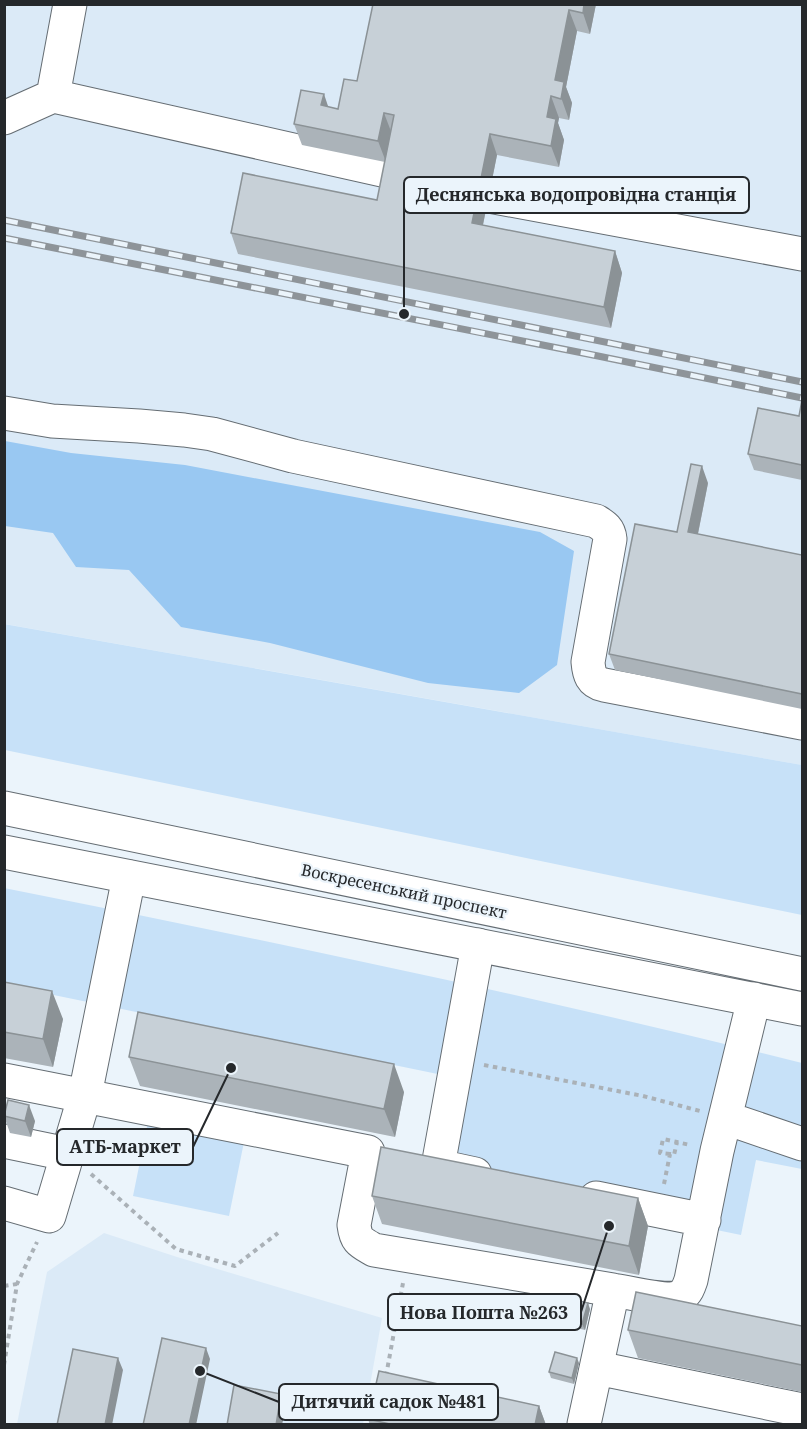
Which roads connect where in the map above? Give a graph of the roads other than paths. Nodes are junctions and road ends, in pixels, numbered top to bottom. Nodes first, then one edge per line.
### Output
1 (70, 4) edge
2 (53, 96) junction
3 (4, 118) edge
4 (394, 172) edge
5 (489, 196) dead end
6 (802, 254) edge
7 (4, 413) edge
8 (802, 723) edge
9 (4, 808) edge
10 (4, 852) edge
11 (129, 877) junction
12 (478, 945) junction
13 (802, 974) edge
14 (754, 999) junction
15 (802, 1009) edge
16 (4, 1080) edge
17 (85, 1095) junction
18 (726, 1118) junction
19 (4, 1141) edge
20 (802, 1144) edge
21 (68, 1154) junction
22 (507, 1180) edge
23 (565, 1192) edge
24 (4, 1203) edge
25 (704, 1220) junction
26 (613, 1290) junction
27 (597, 1368) junction
28 (802, 1410) edge
29 (585, 1425) edge

1 - 2 main road
2 - 3 main road
2 - 4 main road
5 - 6 main road
7 - 8 main road
9 - 13 main road, Воскресенський проспект
10 - 11 main road
11 - 12 main road
11 - 17 main road
12 - 14 main road
12 - 22 main road
14 - 15 main road
14 - 18 main road
16 - 17 main road
17 - 21 main road
17 - 26 main road
18 - 20 main road
18 - 25 main road
19 - 21 main road
21 - 24 main road
23 - 25 main road
25 - 26 main road
26 - 27 main road
27 - 28 main road
27 - 29 main road

